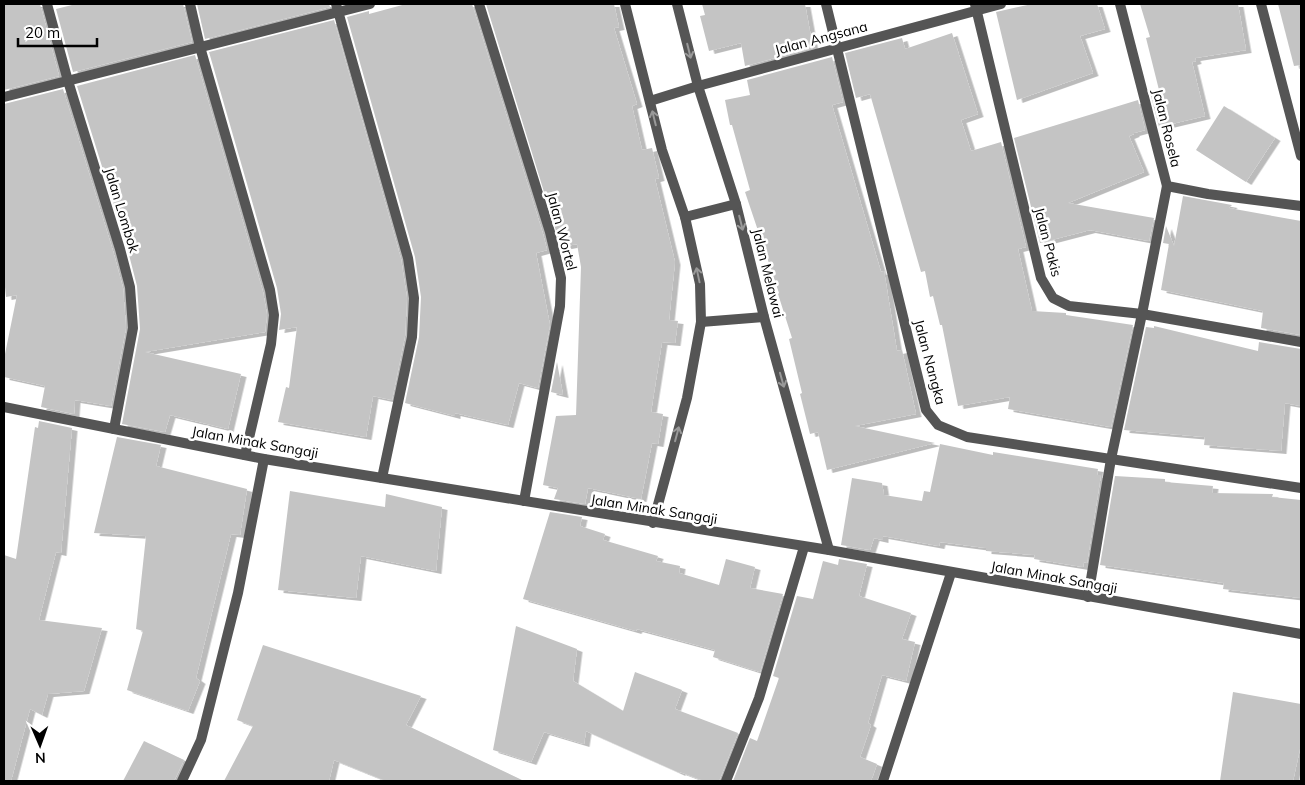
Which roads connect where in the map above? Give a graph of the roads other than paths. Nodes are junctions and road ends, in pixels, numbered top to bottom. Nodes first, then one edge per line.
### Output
1 (47, 4) edge
2 (190, 4) edge
3 (370, 4) edge
4 (479, 4) edge
5 (625, 4) edge
6 (677, 4) edge
7 (826, 4) edge
8 (1001, 4) edge
9 (1120, 4) edge
10 (1261, 4) edge
11 (976, 7) edge
12 (337, 8) edge
13 (200, 47) junction
14 (838, 48) junction
15 (68, 81) junction
16 (698, 86) junction
17 (4, 97) edge
18 (650, 101) junction
19 (1301, 156) edge
20 (1167, 186) junction
21 (736, 204) junction
22 (1301, 206) edge
23 (685, 217) junction
24 (1142, 314) junction
25 (764, 317) junction
26 (701, 322) junction
27 (1301, 342) edge
28 (4, 407) edge
29 (114, 429) junction
30 (245, 455) junction
31 (264, 459) junction
32 (1111, 459) junction
33 (382, 478) junction
34 (1301, 488) edge
35 (524, 501) junction
36 (653, 523) junction
37 (804, 547) junction
38 (829, 550) junction
39 (951, 573) junction
40 (1088, 597) junction
41 (1301, 634) edge
42 (182, 781) edge
43 (726, 781) edge
44 (883, 781) edge

1 - 15 street, Jalan Lombok
2 - 13 street
3 - 12 street
4 - 35 street, Jalan Wortel
5 - 18 street
6 -> 16 street, Jalan Melawai
7 - 14 street, Jalan Nangka
8 - 11 street, Jalan Angsana
9 - 20 street, Jalan Rosela
10 - 19 street
11 - 14 street, Jalan Angsana
11 - 24 street, Jalan Pakis
12 - 13 street
12 - 33 street
13 - 15 street
13 - 30 street
14 - 16 street, Jalan Angsana
14 - 32 street, Jalan Nangka
15 - 17 street
15 - 29 street, Jalan Lombok
16 - 18 street, Jalan Angsana
16 - 21 street, Jalan Melawai
23 -> 18 street
20 - 22 street, Jalan Rosela
20 - 24 street
21 - 23 street
21 -> 25 street, Jalan Melawai
26 -> 23 street
24 - 27 street, Jalan Pakis
24 - 32 street
25 - 26 street
25 -> 38 street, Jalan Melawai
36 -> 26 street
28 - 29 street, Jalan Minak Sangaji
29 - 30 street, Jalan Minak Sangaji
30 - 31 street, Jalan Minak Sangaji
31 - 33 street, Jalan Minak Sangaji
31 - 42 street
32 - 34 street, Jalan Nangka
32 - 40 street
33 - 35 street, Jalan Minak Sangaji
35 - 36 street, Jalan Minak Sangaji
36 - 37 street, Jalan Minak Sangaji
37 - 38 street, Jalan Minak Sangaji
37 - 43 street
38 - 39 street, Jalan Minak Sangaji
39 - 40 street, Jalan Minak Sangaji
39 - 44 street
40 - 41 street, Jalan Minak Sangaji

